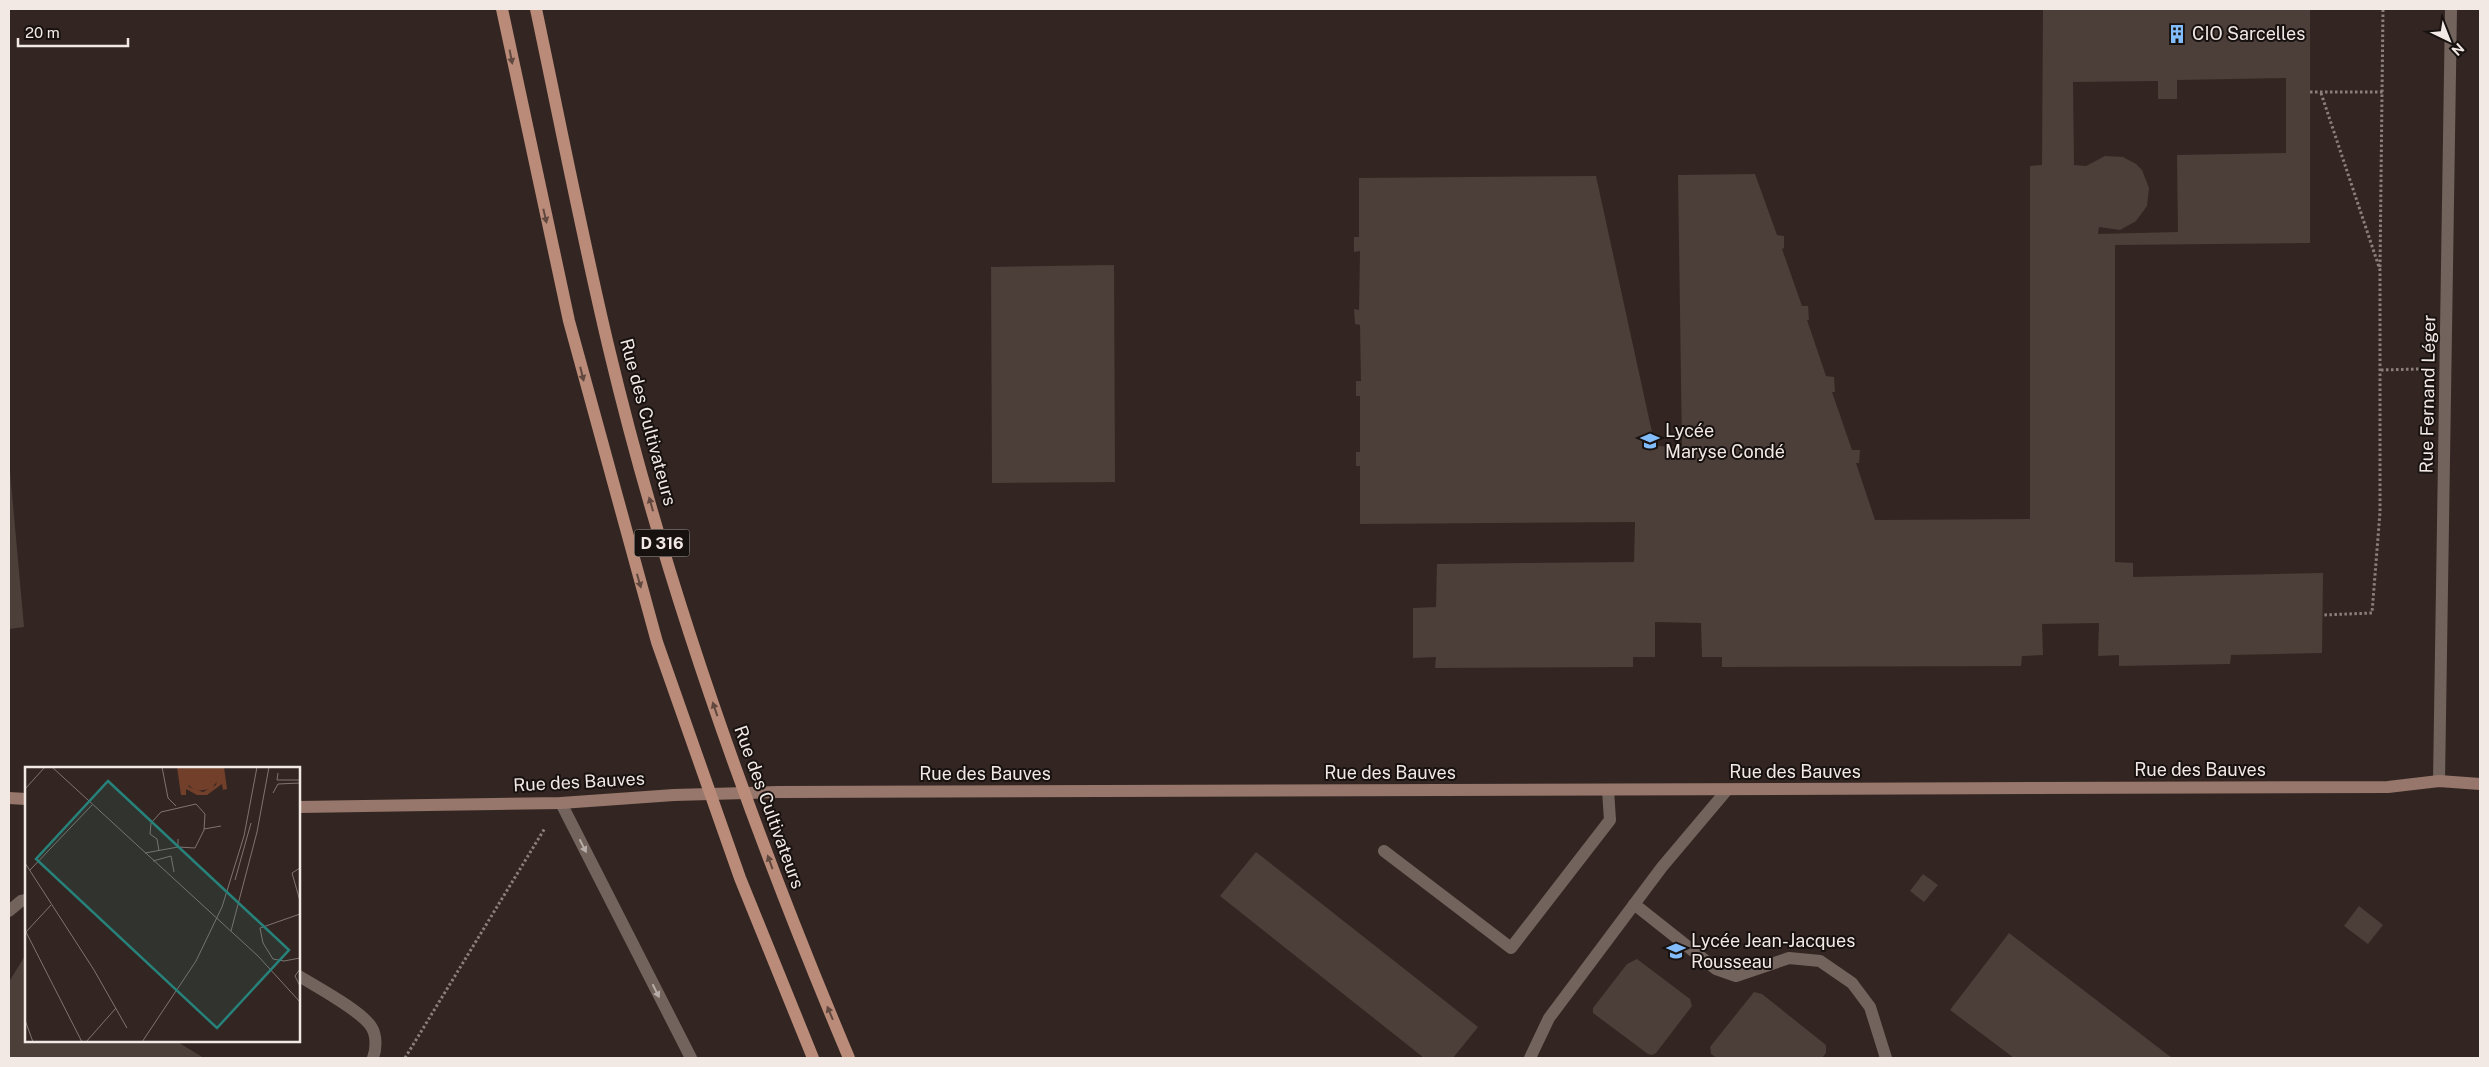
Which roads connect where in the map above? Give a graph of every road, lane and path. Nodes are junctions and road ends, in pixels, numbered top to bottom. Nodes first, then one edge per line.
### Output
1 (502, 9) edge
2 (536, 9) edge
3 (2383, 9) edge
4 (2451, 9) edge
5 (2310, 92) dead end
6 (2383, 92) junction
7 (2321, 93) junction
8 (2380, 270) junction
9 (2446, 368) junction
10 (2381, 370) junction
11 (2323, 615) dead end
12 (2439, 781) junction
13 (2480, 784) edge
14 (1608, 790) junction
15 (1727, 790) junction
16 (9, 798) edge
17 (25, 799) edge
18 (561, 802) junction
19 (300, 807) edge
20 (1384, 851) dead end
21 (25, 900) edge
22 (1634, 904) junction
23 (9, 911) edge
24 (300, 977) edge
25 (372, 1058) edge
26 (405, 1058) edge
27 (691, 1058) edge
28 (812, 1058) edge
29 (849, 1058) edge
30 (1530, 1058) edge
31 (1886, 1058) edge

1 -> 28 main road, D 316
29 -> 2 main road, Rue des Cultivateurs / D 316
3 - 6 path
4 - 9 street, Rue Fernand Léger
5 - 7 path
6 - 7 path
6 - 8 path
7 - 8 path
8 - 10 path
9 - 10 path
9 - 12 street, Rue Fernand Léger
10 - 11 path
12 - 13 street, Rue des Bauves
12 - 15 street, Rue des Bauves
14 - 15 street, Rue des Bauves
14 - 18 street, Rue des Bauves
14 - 20 street
15 - 22 street
16 - 17 street
18 - 19 street, Rue des Bauves
18 - 26 path
18 -> 27 street
21 - 23 street
22 - 30 street
22 - 31 street
24 - 25 street

